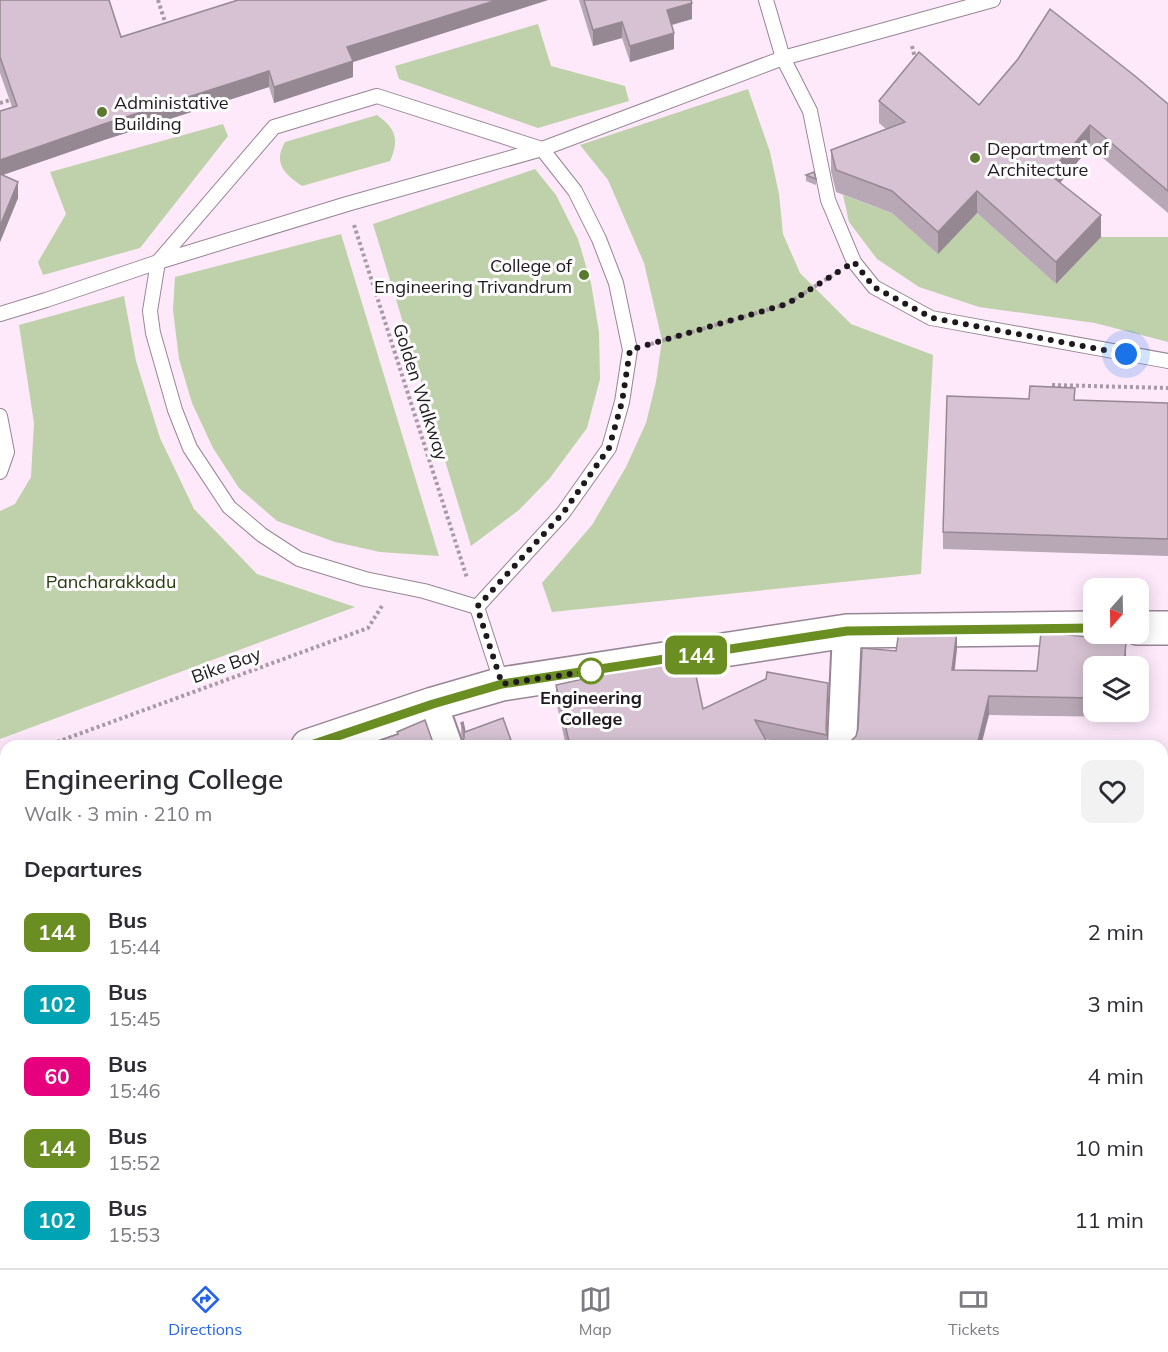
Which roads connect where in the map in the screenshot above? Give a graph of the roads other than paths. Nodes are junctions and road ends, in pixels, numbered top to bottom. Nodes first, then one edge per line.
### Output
1 (766, 0) edge
2 (993, 0) edge
3 (783, 58) junction
4 (542, 149) junction
5 (158, 262) junction
6 (0, 314) edge
7 (1168, 361) edge
8 (0, 416) edge
9 (0, 472) edge
10 (477, 607) junction
11 (1083, 628) edge
12 (1149, 628) edge
13 (1168, 628) edge
14 (847, 631) junction
15 (502, 684) junction
16 (433, 704) junction
17 (326, 740) edge
18 (446, 740) edge
19 (842, 740) edge

1 - 3 lane
2 - 3 lane
3 - 4 lane
3 - 7 lane
4 - 5 lane
4 - 5 lane
4 - 10 lane
5 - 6 lane
5 - 10 lane
8 - 9 lane
10 - 15 lane
11 - 14 main road
12 - 13 main road
14 - 15 main road
14 - 19 street
15 - 16 main road
16 - 17 main road
16 - 18 street

